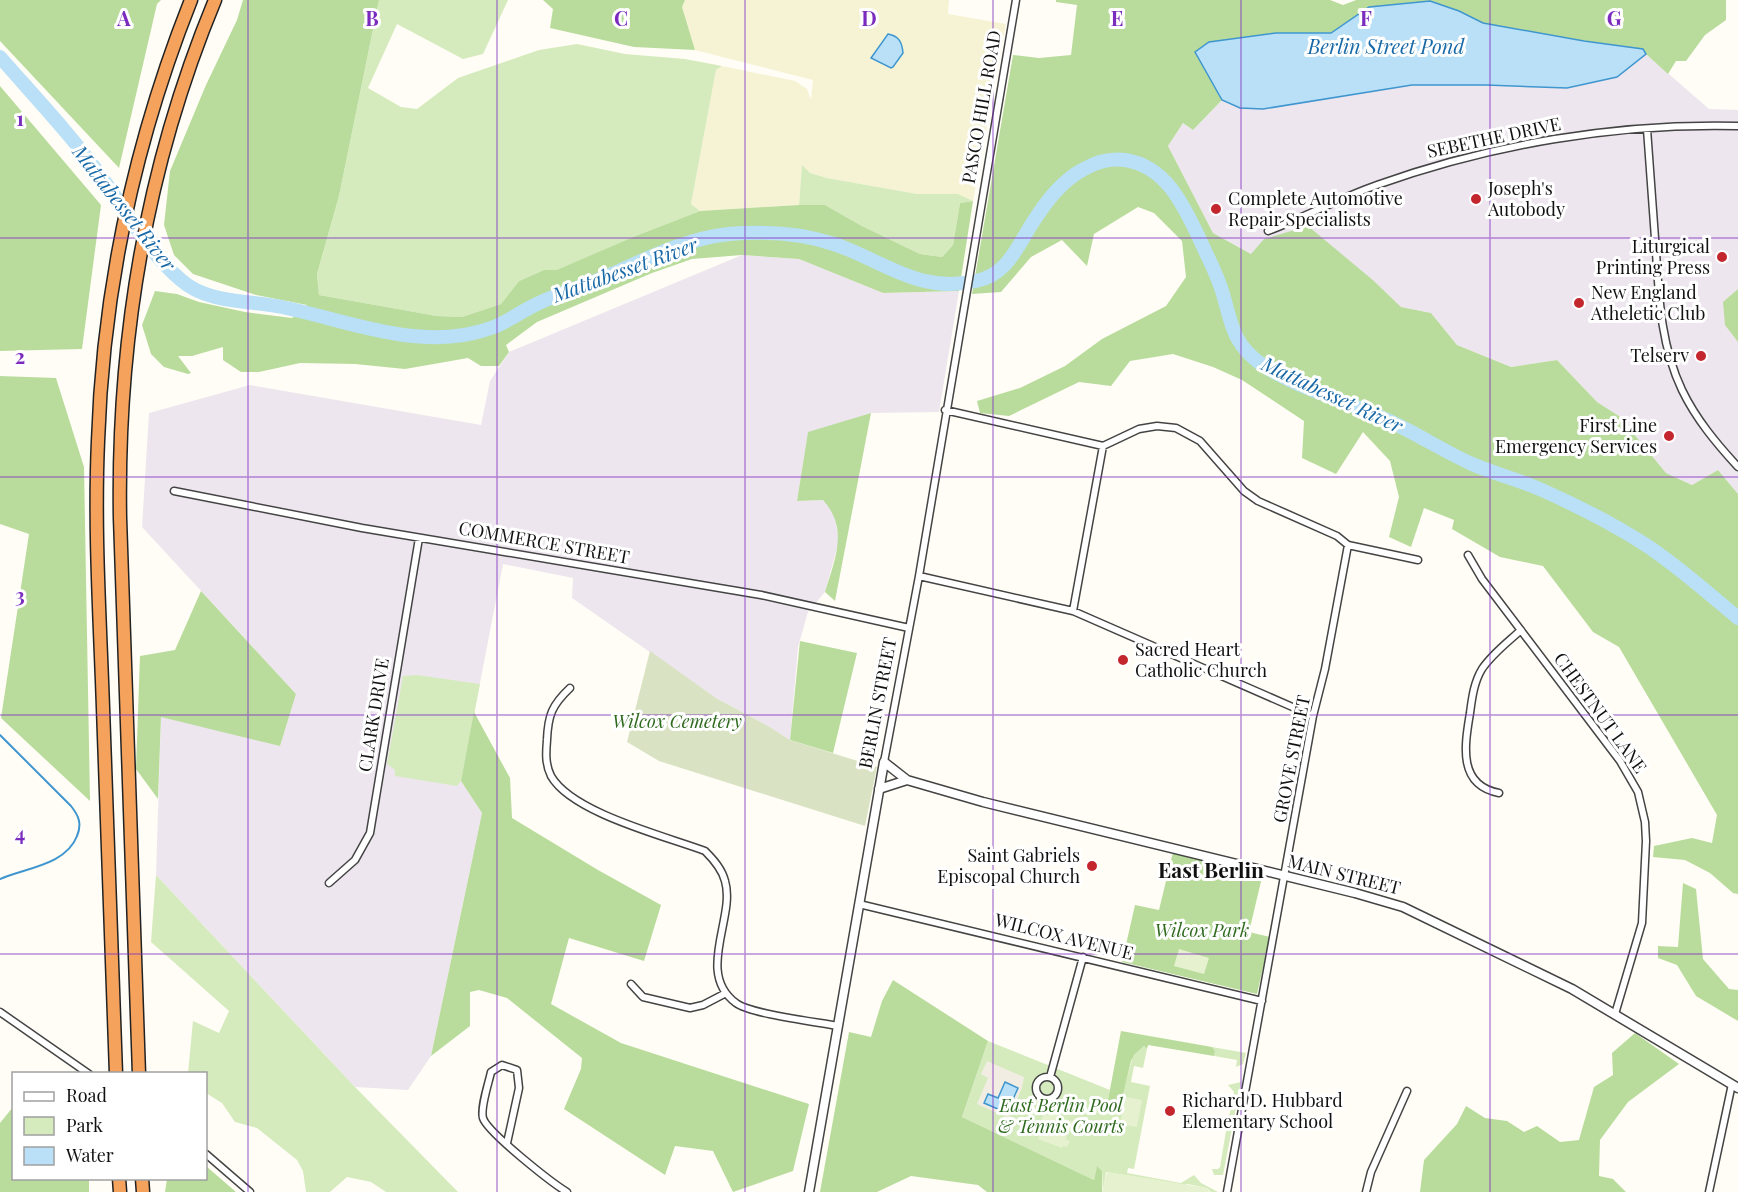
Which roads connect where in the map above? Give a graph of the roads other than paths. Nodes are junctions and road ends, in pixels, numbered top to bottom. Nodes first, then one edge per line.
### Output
1 (191, 0) edge
2 (215, 0) edge
3 (1016, 0) edge
4 (1738, 126) edge
5 (1647, 129) junction
6 (978, 219) joint
7 (1268, 231) dead end
8 (945, 410) junction
9 (1102, 446) junction
10 (1738, 467) edge
11 (174, 491) dead end
12 (419, 538) junction
13 (1348, 545) junction
14 (1468, 555) dead end
15 (1418, 560) dead end
16 (919, 576) junction
17 (1073, 611) junction
18 (909, 628) junction
19 (1521, 630) junction
20 (570, 688) dead end
21 (1313, 716) junction
22 (884, 762) junction
23 (908, 780) junction
24 (879, 789) junction
25 (1499, 793) dead end
26 (1285, 877) junction
27 (329, 883) dead end
28 (859, 904) junction
29 (1083, 957) junction
30 (631, 984) dead end
31 (726, 993) junction
32 (1262, 1001) junction
33 (0, 1012) edge
34 (1615, 1014) junction
35 (838, 1026) junction
36 (86, 1072) edge
37 (116, 1072) edge
38 (139, 1072) edge
39 (1050, 1077) dead end
40 (1735, 1086) edge
41 (1407, 1091) dead end
42 (507, 1143) junction
43 (207, 1155) edge
44 (250, 1192) edge
45 (567, 1192) edge
46 (809, 1192) edge
47 (1227, 1192) edge
48 (1366, 1192) edge
49 (1709, 1192) edge

1 - 37 highway
2 - 38 highway
3 - 6 street, PASCO HILL ROAD
4 - 5 street, SEBETHE DRIVE
5 - 7 street, SEBETHE DRIVE
5 - 10 street
6 - 8 street, BERLIN STREET
8 - 9 street
8 - 16 street, BERLIN STREET
9 - 13 street
9 - 17 street
11 - 12 street, COMMERCE STREET
12 - 18 street, COMMERCE STREET
12 - 27 street, CLARK DRIVE
13 - 15 street
13 - 21 street, GROVE STREET
14 - 19 street, CHESTNUT LANE
16 - 17 street
16 - 18 street, BERLIN STREET
17 - 21 street
18 - 22 street, BERLIN STREET
19 - 25 street
19 - 34 street, CHESTNUT LANE
20 - 31 street
21 - 26 street, GROVE STREET
22 - 23 street, MAIN STREET
22 - 24 street, BERLIN STREET
23 - 24 street
23 - 26 street, MAIN STREET
24 - 28 street, BERLIN STREET
26 - 32 street, GROVE STREET
26 - 34 street, MAIN STREET
28 - 29 street, WILCOX AVENUE
28 - 35 street, BERLIN STREET
29 - 32 street, WILCOX AVENUE
29 - 39 street
30 - 31 street
31 - 35 street
32 - 47 street, GROVE STREET
33 - 36 street
34 - 40 street, MAIN STREET
35 - 46 street, BERLIN STREET
40 - 49 street
41 - 48 street
42 - 42 street
42 - 45 street
43 - 44 street

